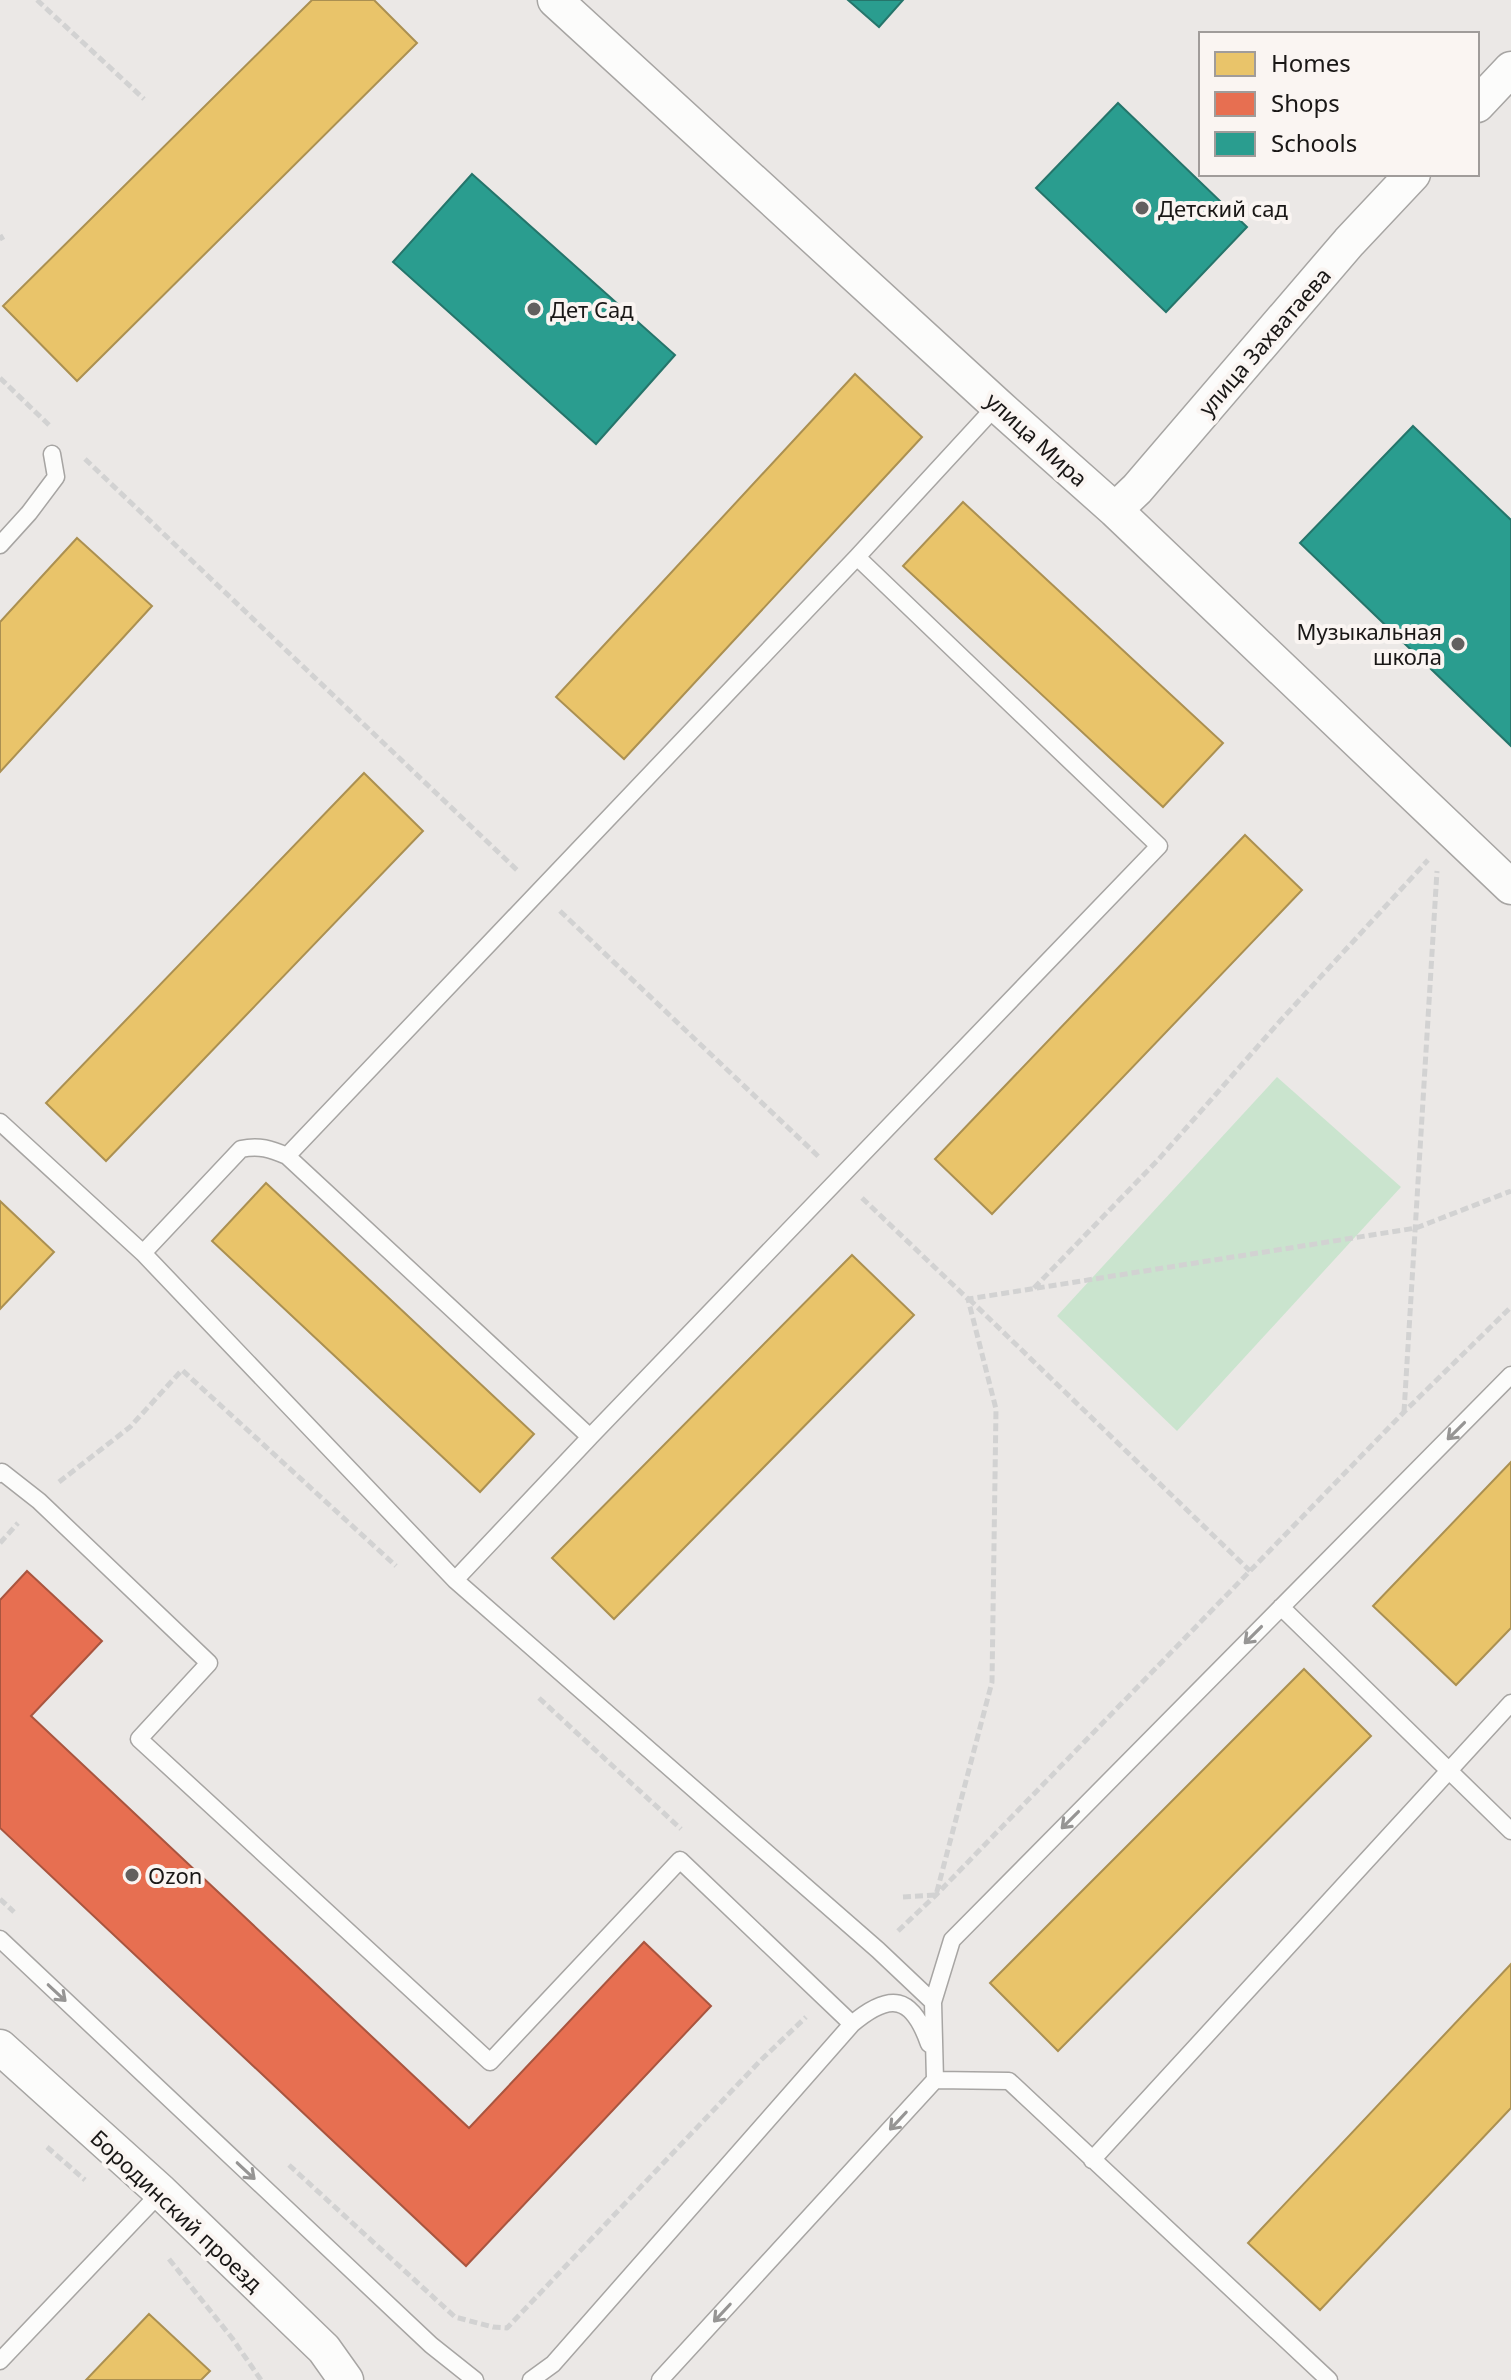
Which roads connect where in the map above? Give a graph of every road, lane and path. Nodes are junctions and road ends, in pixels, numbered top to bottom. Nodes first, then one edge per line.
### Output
1 (37, 0) edge
2 (555, 0) edge
3 (1511, 69) edge
4 (144, 99) dead end
5 (1479, 103) edge
6 (1411, 176) edge
7 (0, 378) edge
8 (997, 405) junction
9 (57, 433) dead end
10 (52, 454) dead end
11 (80, 455) dead end
12 (1115, 510) junction
13 (0, 545) edge
14 (857, 557) junction
15 (1511, 887) edge
16 (539, 891) junction
17 (0, 1122) edge
18 (287, 1156) junction
19 (840, 1177) junction
20 (1511, 1191) edge
21 (1416, 1228) junction
22 (143, 1253) junction
23 (1034, 1288) junction
24 (968, 1299) junction
25 (1511, 1307) edge
26 (1511, 1375) edge
27 (1404, 1412) junction
28 (590, 1437) junction
29 (0, 1474) edge
30 (39, 1501) junction
31 (0, 1543) edge
32 (1250, 1571) junction
33 (403, 1574) dead end
34 (455, 1580) junction
35 (1281, 1607) junction
36 (532, 1692) dead end
37 (1511, 1703) edge
38 (1450, 1771) junction
39 (684, 1831) dead end
40 (1511, 1831) edge
41 (936, 1895) junction
42 (903, 1897) dead end
43 (0, 1899) edge
44 (23, 1920) dead end
45 (0, 1939) edge
46 (878, 1950) junction
47 (826, 1998) junction
48 (933, 2002) junction
49 (852, 2024) junction
50 (0, 2047) edge
51 (935, 2074) junction
52 (280, 2157) dead end
53 (1092, 2160) junction
54 (161, 2192) junction
55 (0, 2361) edge
56 (346, 2380) edge
57 (475, 2380) edge
58 (531, 2380) edge
59 (660, 2380) edge
60 (1329, 2380) edge

1 - 4 path
2 - 8 street, улица Мира
3 - 5 street
6 - 12 street, улица Захватаева
7 - 9 path
8 - 12 street, улица Мира
8 - 14 lane
10 - 13 lane
11 - 16 path
12 - 15 street, улица Мира
14 - 16 lane
14 - 19 lane
16 - 18 lane
16 - 19 path
17 - 22 lane
18 - 22 lane
18 - 28 lane
19 - 24 path
19 - 28 lane
20 - 21 path
21 - 23 path
21 - 23 path
21 - 27 path
22 - 34 lane
23 - 24 path
24 - 32 path
24 - 41 path
25 - 27 path
26 -> 35 lane
27 - 32 path
28 - 34 lane
29 - 30 lane
30 - 31 path
30 - 33 path
30 - 47 lane
32 - 41 path
34 - 46 lane
35 - 38 lane
35 -> 48 lane
36 - 39 path
37 - 38 lane
38 - 40 lane
38 - 53 lane
41 - 42 path
41 - 46 path
43 - 44 path
45 -> 57 lane
46 - 48 lane
47 - 49 lane
47 - 52 path
48 - 51 lane
49 - 51 lane
49 - 58 lane
50 - 54 street, Бородинский проезд
51 - 53 lane
51 -> 59 lane
53 - 60 lane
54 - 55 lane
54 - 56 street, Бородинский проезд

